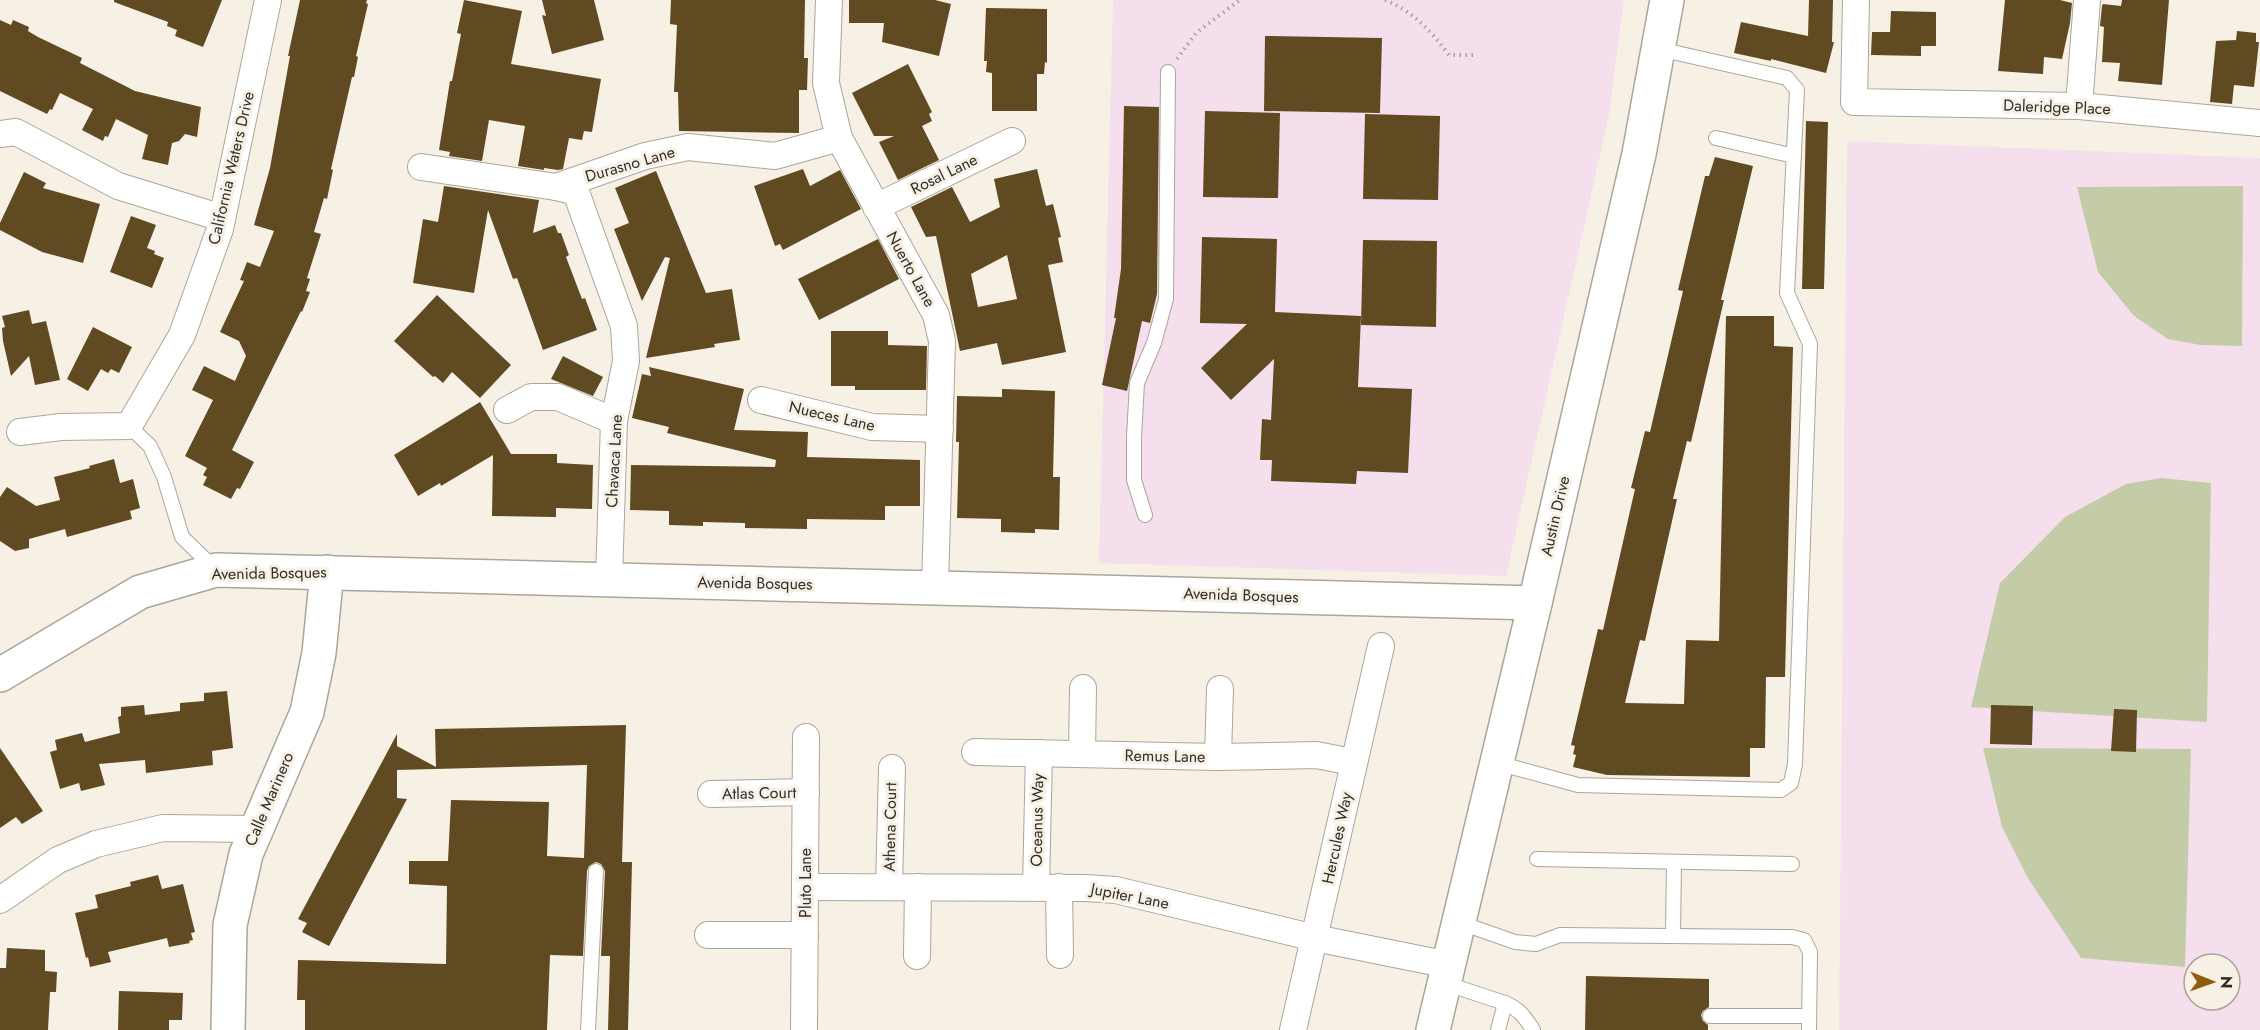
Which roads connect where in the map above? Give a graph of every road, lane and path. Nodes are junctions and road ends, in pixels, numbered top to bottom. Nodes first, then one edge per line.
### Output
1 (268, 0) edge
2 (829, 0) edge
3 (1240, 0) edge
4 (1385, 0) edge
5 (1667, 0) edge
6 (1856, 0) edge
7 (2086, 0) edge
8 (1659, 49) junction
9 (1473, 56) dead end
10 (1168, 72) joint
11 (2079, 106) junction
12 (2260, 123) edge
13 (0, 134) edge
14 (839, 138) junction
15 (1716, 138) dead end
16 (1012, 141) dead end
17 (1794, 156) junction
18 (421, 167) dead end
19 (556, 187) junction
20 (876, 207) junction
21 (222, 218) junction
22 (761, 400) dead end
23 (507, 410) dead end
24 (614, 421) junction
25 (129, 426) junction
26 (940, 429) junction
27 (20, 432) dead end
28 (1145, 515) dead end
29 (216, 570) junction
30 (327, 572) junction
31 (609, 579) junction
32 (935, 587) junction
33 (1535, 603) junction
34 (1381, 646) dead end
35 (0, 675) edge
36 (1083, 688) dead end
37 (1220, 689) dead end
38 (806, 737) dead end
39 (975, 752) dead end
40 (1039, 753) junction
41 (1082, 754) junction
42 (1218, 757) junction
43 (1353, 762) junction
44 (1497, 763) junction
45 (892, 768) dead end
46 (806, 792) junction
47 (711, 794) dead end
48 (256, 829) junction
49 (1537, 859) dead end
50 (1674, 862) junction
51 (1792, 864) dead end
52 (596, 871) dead end
53 (805, 886) junction
54 (889, 887) junction
55 (918, 887) junction
56 (1047, 887) junction
57 (0, 900) edge
58 (1458, 922) junction
59 (708, 935) dead end
60 (805, 935) junction
61 (1673, 936) junction
62 (1315, 938) junction
63 (1060, 955) dead end
64 (917, 956) dead end
65 (1446, 974) junction
66 (1505, 1003) junction
67 (1710, 1016) dead end
68 (1809, 1023) edge
69 (228, 1030) edge
70 (588, 1030) edge
71 (804, 1030) edge
72 (1293, 1030) edge
73 (1433, 1030) edge
74 (1498, 1030) edge
75 (1533, 1030) edge

1 - 21 street, California Waters Drive
2 - 14 street, Nuerto Lane
3 - 10 path
4 - 9 path
5 - 8 street, Austin Drive
6 - 11 street, Daleridge Place
7 - 11 street
8 - 17 lane
8 - 33 street, Austin Drive
10 - 28 lane
11 - 12 street, Daleridge Place
13 - 21 street
14 - 19 street, Durasno Lane
14 - 20 street, Nuerto Lane
15 - 17 lane
16 - 20 street, Rosal Lane
17 - 44 lane
18 - 19 street, Durasno Lane
19 - 24 street, Chavaca Lane
20 - 26 street, Nuerto Lane
21 - 25 street, California Waters Drive
22 - 26 street, Nueces Lane
23 - 24 street
24 - 31 street, Chavaca Lane
25 - 27 street
25 - 29 lane
26 - 32 street, Nuerto Lane
29 - 30 street, Avenida Bosques
29 - 35 street, Avenida Bosques
30 - 31 street, Avenida Bosques
30 - 48 street, Calle Marinero
31 - 32 street, Avenida Bosques
32 - 33 street, Avenida Bosques
33 - 44 street, Austin Drive
34 - 43 street, Hercules Way
36 - 41 street
37 - 42 street
38 - 46 street, Pluto Lane
39 - 40 street, Remus Lane
40 - 41 street, Remus Lane
40 - 56 street, Oceanus Way
41 - 42 street, Remus Lane
42 - 43 street, Remus Lane
43 - 62 street, Hercules Way
44 - 58 street, Austin Drive
45 - 54 street, Athena Court
46 - 47 street, Atlas Court
46 - 53 street, Pluto Lane
48 - 57 street
48 - 69 street, Calle Marinero
49 - 50 lane
50 - 51 lane
50 - 61 lane
52 - 70 lane
53 - 54 street, Jupiter Lane
53 - 60 street, Pluto Lane
54 - 55 street, Jupiter Lane
55 - 56 street, Jupiter Lane
55 - 64 street
56 - 62 street, Jupiter Lane
56 - 63 street, Oceanus Way
58 - 61 lane
58 - 65 street, Austin Drive
59 - 60 street
60 - 71 street, Pluto Lane
61 - 68 lane
62 - 65 street, Jupiter Lane
62 - 72 street, Hercules Way
65 - 66 lane
65 - 73 street, Austin Drive
66 - 74 lane
66 - 75 lane
67 - 68 lane

